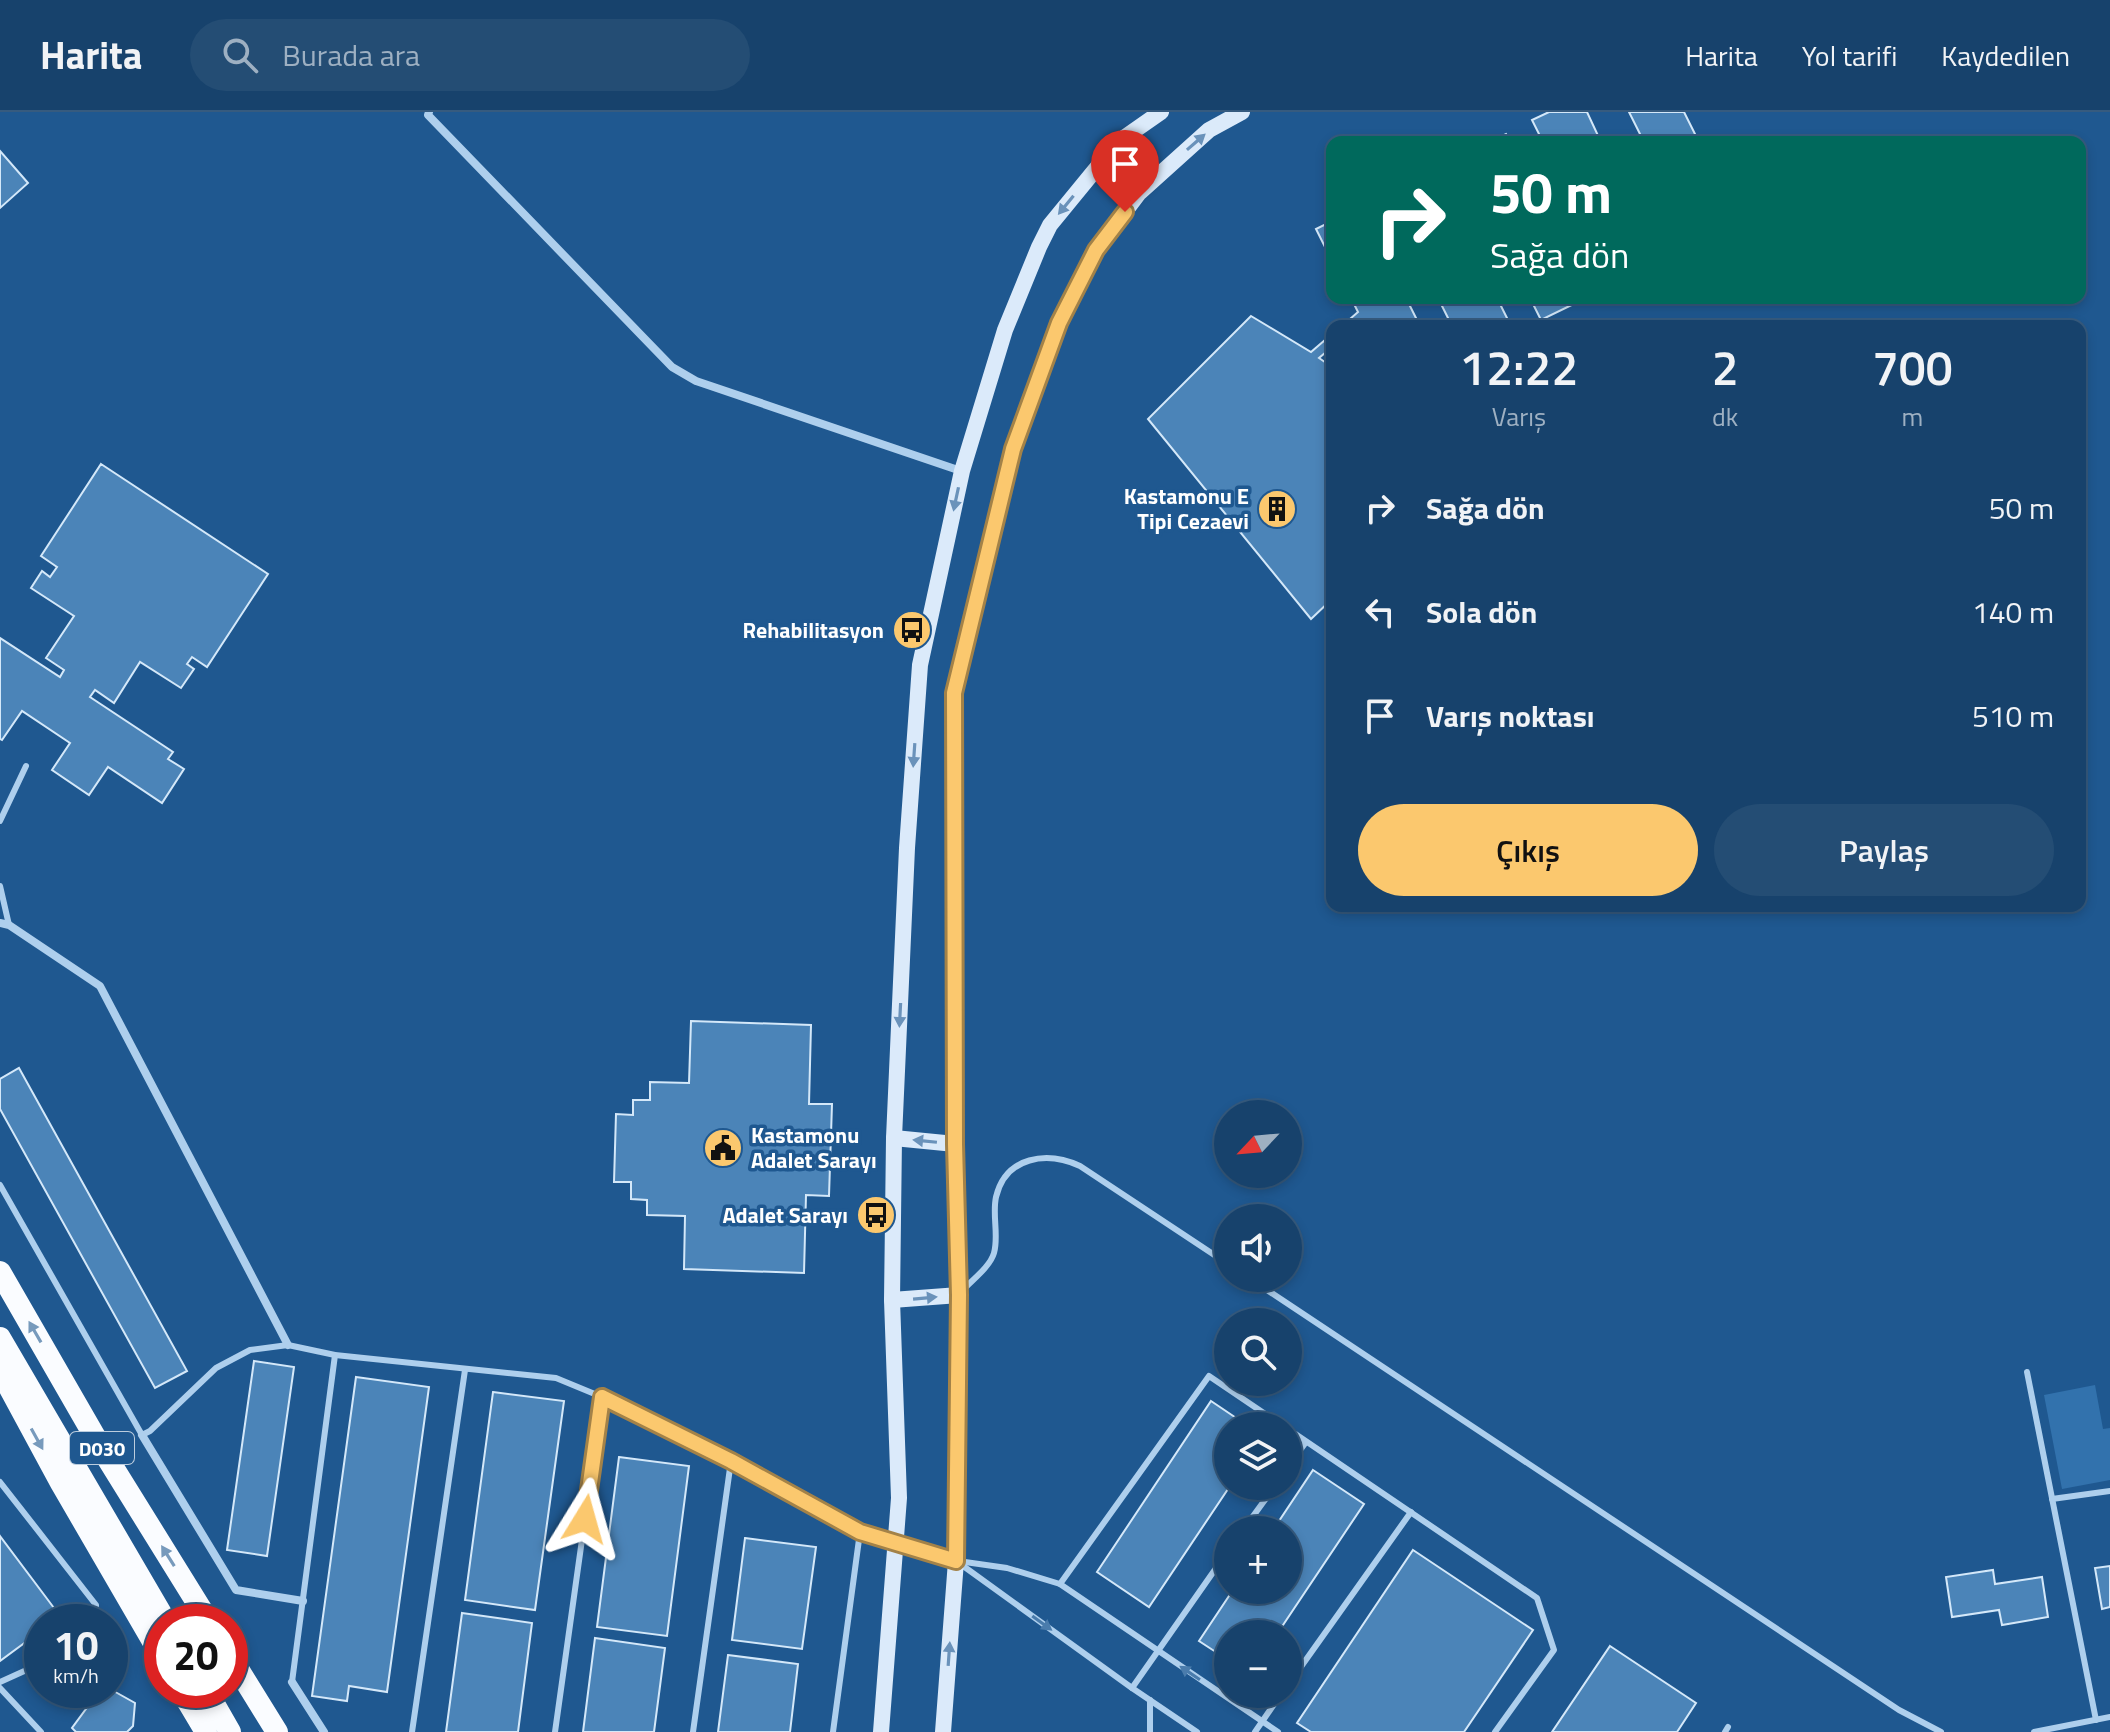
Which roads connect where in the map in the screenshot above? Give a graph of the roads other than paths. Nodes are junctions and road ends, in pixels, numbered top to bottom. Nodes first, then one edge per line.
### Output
1 (429, 112) edge
2 (1161, 112) edge
3 (1242, 112) edge
4 (962, 471) junction
5 (26, 766) dead end
6 (0, 821) edge
7 (0, 886) edge
8 (4, 924) edge
9 (894, 1138) junction
10 (955, 1144) junction
11 (0, 1185) edge
12 (1214, 1255) edge
13 (0, 1272) edge
14 (1270, 1292) edge
15 (959, 1295) junction
16 (892, 1300) junction
17 (0, 1338) edge
18 (288, 1345) junction
19 (335, 1355) junction
20 (0, 1370) edge
21 (465, 1370) junction
22 (2027, 1372) dead end
23 (602, 1397) junction
24 (1262, 1412) edge
25 (142, 1435) junction
26 (1302, 1439) edge
27 (1306, 1442) junction
28 (1302, 1448) edge
29 (731, 1461) junction
30 (0, 1482) edge
31 (2110, 1491) edge
32 (2052, 1499) junction
33 (1411, 1512) junction
34 (860, 1532) junction
35 (896, 1544) junction
36 (956, 1561) junction
37 (1214, 1571) edge
38 (1060, 1584) junction
39 (303, 1601) junction
40 (95, 1604) edge
41 (155, 1604) edge
42 (198, 1604) edge
43 (144, 1626) edge
44 (1157, 1650) junction
45 (1302, 1665) edge
46 (24, 1671) edge
47 (0, 1682) edge
48 (292, 1682) joint
49 (248, 1685) edge
50 (0, 1688) edge
51 (1132, 1688) junction
52 (1150, 1700) junction
53 (191, 1708) edge
54 (197, 1708) edge
55 (206, 1708) edge
56 (1271, 1708) edge
57 (2110, 1717) edge
58 (2096, 1720) junction
59 (1262, 1721) junction
60 (41, 1732) edge
61 (191, 1732) edge
62 (206, 1732) edge
63 (230, 1732) edge
64 (277, 1732) edge
65 (324, 1732) edge
66 (412, 1732) edge
67 (555, 1732) edge
68 (693, 1732) edge
69 (833, 1732) edge
70 (881, 1732) edge
71 (943, 1732) edge
72 (1150, 1732) edge
73 (1197, 1732) edge
74 (1255, 1732) edge
75 (1278, 1732) edge
76 (1495, 1732) edge
77 (1941, 1732) edge
78 (2034, 1732) edge

1 - 4 street
2 -> 4 main road
10 -> 3 main road
4 -> 9 main road
5 - 6 lane
7 - 8 lane
8 - 18 street
10 -> 9 main road
9 - 16 main road
10 - 15 main road
11 - 25 lane
12 - 15 lane
42 -> 13 highway, D030
14 - 77 lane
16 -> 15 main road
15 - 36 main road
16 - 35 main road
17 - 41 highway
18 - 19 lane
18 - 25 lane
19 - 21 lane
19 - 39 lane
20 -> 43 highway
21 - 23 lane
21 - 66 lane
22 - 32 lane
23 - 29 lane
23 - 67 lane
24 - 38 lane
25 - 39 street
26 - 27 lane
27 - 28 lane
27 - 33 lane
29 - 34 lane
29 - 68 lane
30 - 40 lane
31 - 32 lane
32 - 58 lane
33 - 45 lane
33 - 76 lane
34 - 35 lane
34 - 69 lane
35 - 36 street
35 - 70 main road
36 - 38 lane
36 -> 51 lane
71 -> 36 main road
37 - 44 lane
38 - 44 lane
39 - 48 lane
44 - 51 lane
59 -> 44 lane
46 - 47 lane
48 - 65 street
49 - 64 highway
50 - 60 lane
51 - 52 lane
52 - 72 lane
52 - 73 lane
53 - 61 highway
54 - 62 highway
55 - 63 highway
56 - 59 lane
57 - 58 lane
58 - 78 lane
59 - 74 lane
59 - 75 lane

